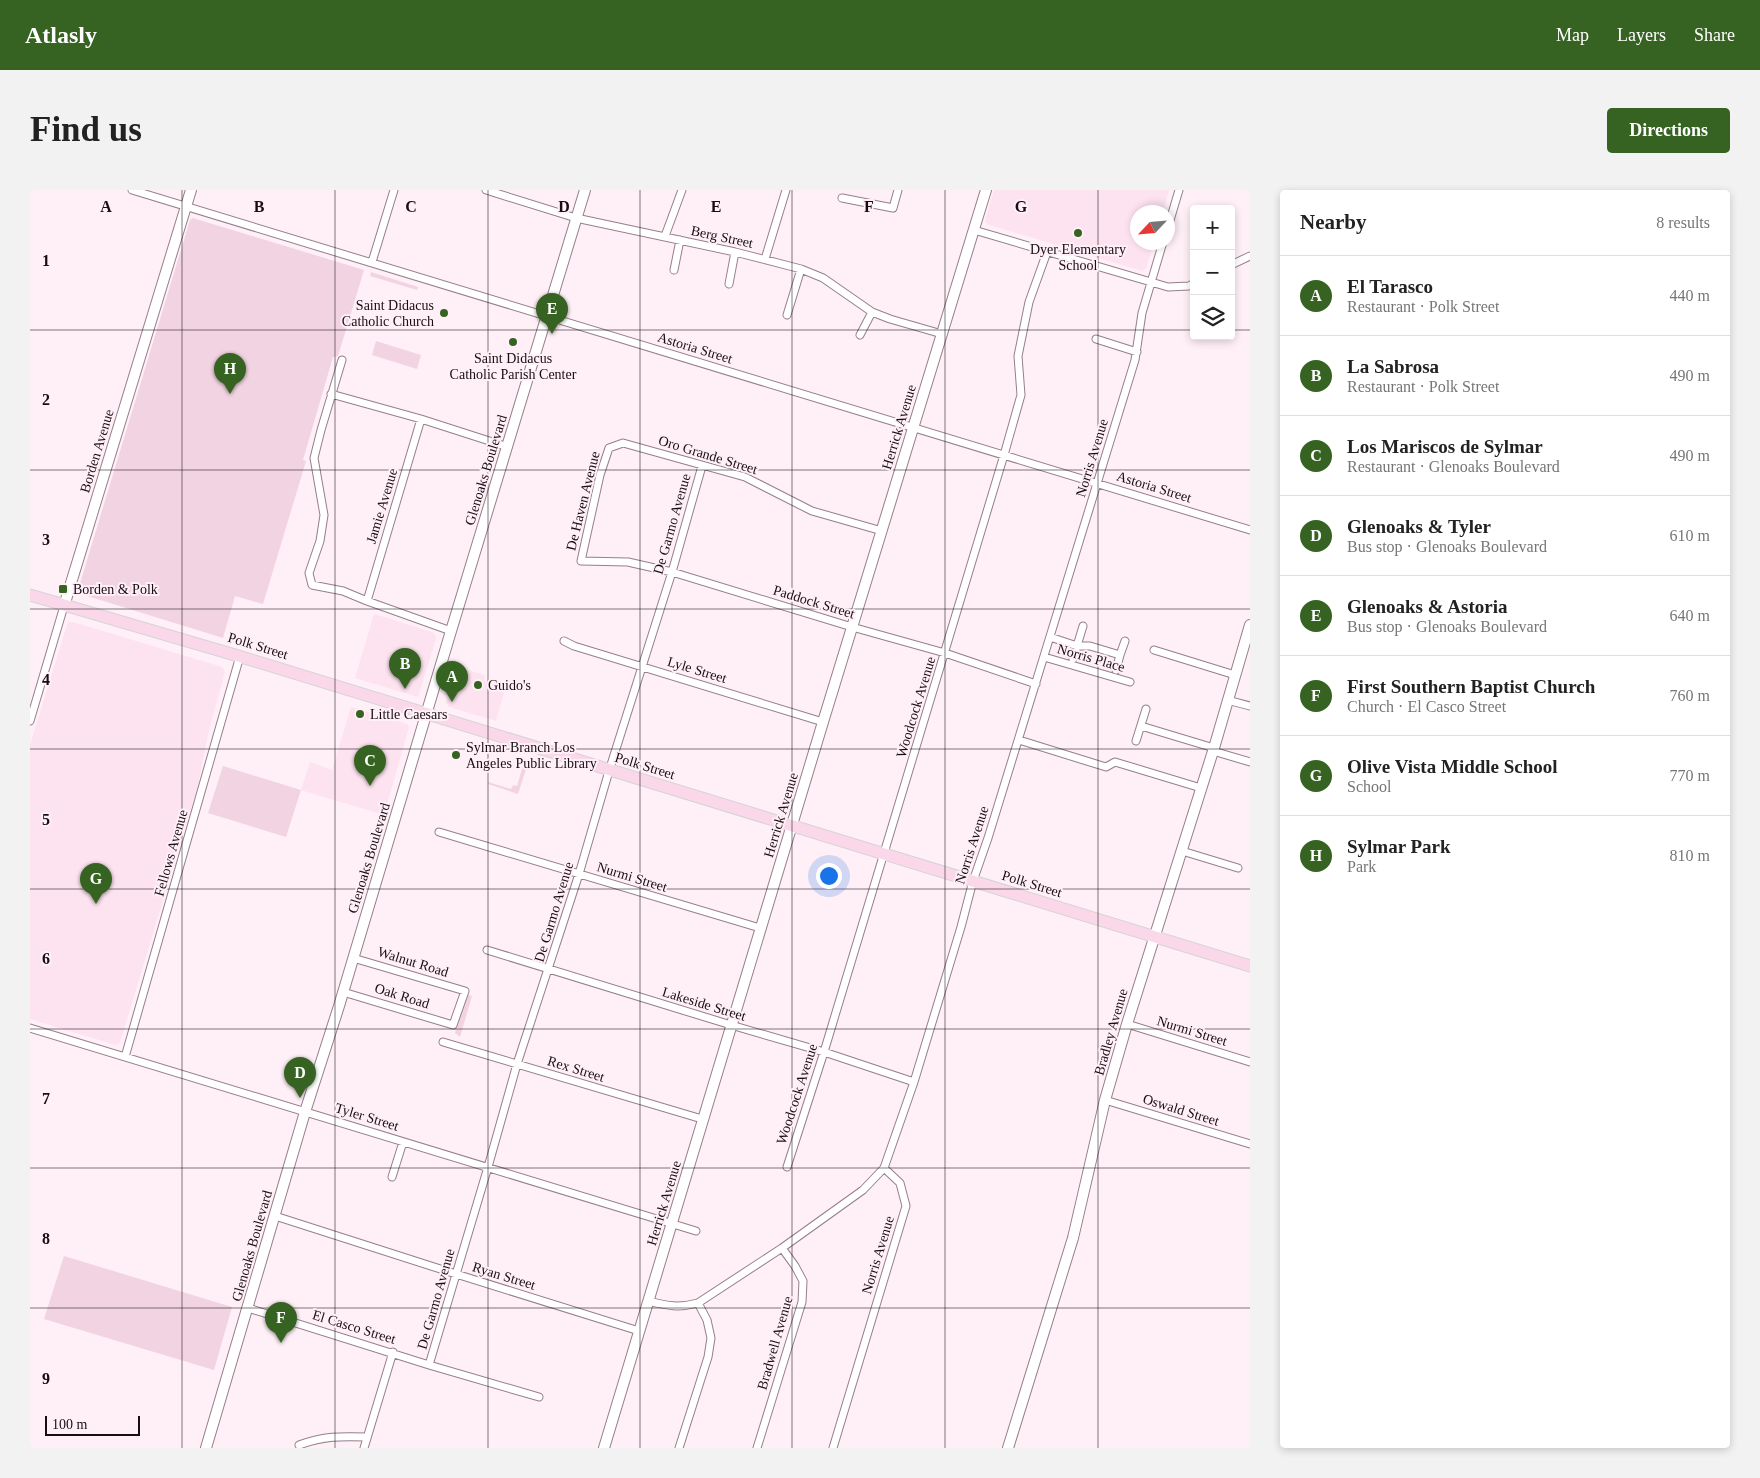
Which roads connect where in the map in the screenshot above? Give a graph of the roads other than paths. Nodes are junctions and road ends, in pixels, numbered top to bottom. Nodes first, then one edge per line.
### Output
1 (132, 190) edge
2 (191, 190) edge
3 (394, 190) edge
4 (486, 190) edge
5 (585, 190) edge
6 (682, 190) edge
7 (786, 190) edge
8 (898, 190) edge
9 (986, 190) edge
10 (1179, 190) edge
11 (842, 198) dead end
12 (1175, 205) edge
13 (186, 208) junction
14 (576, 218) junction
15 (974, 230) junction
16 (665, 236) junction
17 (680, 240) junction
18 (1161, 250) edge
19 (735, 252) junction
20 (1047, 252) junction
21 (1250, 256) edge
22 (765, 259) junction
23 (372, 262) junction
24 (1235, 263) edge
25 (801, 269) junction
26 (674, 270) dead end
27 (1151, 283) junction
28 (729, 284) dead end
29 (1190, 285) edge
30 (872, 312) junction
31 (786, 315) dead end
32 (548, 316) junction
33 (942, 334) junction
34 (860, 335) dead end
35 (1096, 339) dead end
36 (1137, 352) junction
37 (342, 360) dead end
38 (331, 394) junction
39 (421, 419) junction
40 (913, 429) junction
41 (508, 446) junction
42 (609, 448) joint
43 (1004, 456) junction
44 (702, 466) junction
45 (1097, 483) junction
46 (1250, 530) edge
47 (882, 531) junction
48 (581, 561) joint
49 (672, 572) junction
50 (30, 595) edge
51 (367, 601) junction
52 (64, 606) junction
53 (1250, 625) edge
54 (1083, 626) dead end
55 (852, 627) junction
56 (451, 631) junction
57 (1050, 637) junction
58 (564, 641) dead end
59 (1125, 641) dead end
60 (1077, 646) junction
61 (1154, 650) dead end
62 (945, 653) junction
63 (1120, 655) junction
64 (240, 656) junction
65 (1044, 657) junction
66 (1073, 659) dead end
67 (642, 667) junction
68 (1116, 670) dead end
69 (1235, 675) junction
70 (1130, 682) dead end
71 (1036, 684) junction
72 (1227, 700) junction
73 (1250, 706) edge
74 (1146, 709) dead end
75 (426, 714) junction
76 (30, 721) edge
77 (823, 722) junction
78 (1141, 726) junction
79 (1019, 740) junction
80 (1136, 741) dead end
81 (1214, 750) junction
82 (1250, 762) edge
83 (609, 771) junction
84 (1201, 788) junction
85 (792, 825) junction
86 (439, 832) dead end
87 (1182, 850) junction
88 (884, 853) junction
89 (1238, 868) dead end
90 (580, 874) junction
91 (973, 881) junction
92 (760, 928) junction
93 (1154, 937) junction
94 (487, 950) dead end
95 (354, 958) junction
96 (1250, 966) edge
97 (550, 970) junction
98 (343, 992) junction
99 (453, 1024) joint
100 (1127, 1024) junction
101 (731, 1025) junction
102 (30, 1028) edge
103 (443, 1042) dead end
104 (824, 1052) junction
105 (125, 1057) junction
106 (1250, 1062) edge
107 (518, 1064) junction
108 (914, 1082) junction
109 (1106, 1100) junction
110 (305, 1112) junction
111 (702, 1119) junction
112 (403, 1142) junction
113 (1250, 1144) edge
114 (787, 1167) dead end
115 (488, 1168) junction
116 (884, 1168) junction
117 (392, 1177) dead end
118 (275, 1216) junction
119 (672, 1223) junction
120 (696, 1230) dead end
121 (782, 1248) junction
122 (456, 1274) junction
123 (648, 1301) junction
124 (698, 1303) junction
125 (248, 1308) junction
126 (640, 1331) junction
127 (393, 1352) junction
128 (429, 1365) junction
129 (539, 1397) dead end
130 (367, 1438) junction
131 (298, 1445) dead end
132 (206, 1448) edge
133 (364, 1448) edge
134 (604, 1448) edge
135 (679, 1448) edge
136 (757, 1448) edge
137 (833, 1448) edge
138 (1008, 1448) edge

1 - 13 street, Astoria Street
2 - 13 street, Borden Avenue
3 - 23 street
4 - 14 street, Berg Street
5 - 14 street, Glenoaks Boulevard
6 - 16 street
7 - 22 street
8 - 11 street
9 - 15 street, Herrick Avenue
10 - 12 street
13 - 23 street, Astoria Street
13 - 52 street, Borden Avenue
14 - 16 street, Berg Street
14 - 32 street, Glenoaks Boulevard
15 - 20 street
15 - 33 street, Herrick Avenue
16 - 17 street, Berg Street
17 - 19 street, Berg Street
17 - 26 street
18 - 27 street, Norris Avenue
19 - 22 street, Berg Street
19 - 28 street
20 - 27 street
20 - 43 street, Woodcock Avenue
21 - 24 street
22 - 25 street, Berg Street
23 - 32 street, Astoria Street
25 - 30 street, Berg Street
25 - 31 street
27 - 29 street
27 - 36 street, Norris Avenue
30 - 33 street, Berg Street
30 - 34 street
32 - 40 street, Astoria Street
32 - 41 street, Glenoaks Boulevard
33 - 40 street, Herrick Avenue
35 - 36 street
36 - 45 street, Norris Avenue
37 - 38 street
38 - 39 street
38 - 51 street
39 - 41 street
39 - 51 street, Jamie Avenue
40 - 43 street, Astoria Street
40 - 47 street, Herrick Avenue
41 - 56 street, Glenoaks Boulevard
42 - 44 street, Oro Grande Street
42 - 48 street, De Haven Avenue
43 - 45 street, Astoria Street
43 - 62 street, Woodcock Avenue
44 - 47 street, Oro Grande Street
44 - 49 street, De Garmo Avenue
45 - 46 street, Astoria Street
45 - 57 street, Norris Avenue
47 - 55 street, Herrick Avenue
48 - 49 street, Paddock Street
49 - 55 street, Paddock Street
49 - 67 street, De Garmo Avenue
50 - 52 main road, Polk Street
51 - 56 street
52 - 64 main road, Polk Street
52 - 76 street, Borden Avenue
53 - 69 street, Bradley Avenue
54 - 60 street
55 - 62 street, Paddock Street
55 - 77 street, Herrick Avenue
56 - 75 street, Glenoaks Boulevard
57 - 60 street
57 - 65 street, Norris Avenue
58 - 67 street, Lyle Street
59 - 63 street
60 - 63 street
60 - 66 street
61 - 69 street
62 - 71 street, Paddock Street
62 - 88 street, Woodcock Avenue
63 - 68 street
64 - 75 main road, Polk Street
64 - 105 street, Fellows Avenue
65 - 70 street, Norris Place
65 - 71 street, Norris Avenue
67 - 77 street, Lyle Street
67 - 83 street, De Garmo Avenue
69 - 72 street, Bradley Avenue
71 - 79 street, Norris Avenue
72 - 73 street
72 - 81 street, Bradley Avenue
74 - 78 street
75 - 83 main road, Polk Street
75 - 95 street, Glenoaks Boulevard
77 - 85 street, Herrick Avenue
78 - 80 street
78 - 81 street
79 - 84 street
79 - 91 street, Norris Avenue
81 - 82 street
81 - 84 street, Bradley Avenue
83 - 85 main road, Polk Street
83 - 90 street, De Garmo Avenue
84 - 87 street, Bradley Avenue
85 - 88 main road, Polk Street
85 - 92 street, Herrick Avenue
86 - 90 street, Nurmi Street
87 - 89 street
87 - 93 street, Bradley Avenue
88 - 91 main road, Polk Street
88 - 104 street, Woodcock Avenue
90 - 92 street, Nurmi Street
90 - 97 street, De Garmo Avenue
91 - 93 main road, Polk Street
91 - 108 street, Norris Avenue
92 - 101 street, Herrick Avenue
93 - 96 main road, Polk Street
93 - 100 street, Bradley Avenue
94 - 97 street, Lakeside Street
95 - 98 street, Glenoaks Boulevard
95 - 99 street, Walnut Road
97 - 101 street, Lakeside Street
97 - 107 street, De Garmo Avenue
98 - 99 street, Oak Road
98 - 110 street, Glenoaks Boulevard
100 - 106 street, Nurmi Street
100 - 109 street, Bradley Avenue
101 - 104 street, Lakeside Street
101 - 111 street, Herrick Avenue
102 - 105 street, Tyler Street
103 - 107 street, Rex Street
104 - 108 street, Lakeside Street
104 - 114 street, Woodcock Avenue
105 - 110 street, Tyler Street
107 - 111 street, Rex Street
107 - 115 street, De Garmo Avenue
108 - 116 street, Norris Avenue
109 - 113 street, Oswald Street
109 - 138 street, Bradley Avenue
110 - 112 street, Tyler Street
110 - 118 street, Glenoaks Boulevard
111 - 119 street, Herrick Avenue
112 - 115 street, Tyler Street
112 - 117 street
115 - 119 street, Tyler Street
115 - 122 street, De Garmo Avenue
116 - 121 street
116 - 137 street, Norris Avenue
118 - 122 street, Ryan Street
118 - 125 street, Glenoaks Boulevard
119 - 120 street, Tyler Street
119 - 123 street, Herrick Avenue
121 - 124 street
121 - 136 street, Bradwell Avenue
122 - 126 street, Ryan Street
122 - 128 street, De Garmo Avenue
123 - 124 street
123 - 126 street, Herrick Avenue
124 - 135 street
125 - 127 street, El Casco Street
125 - 132 street, Glenoaks Boulevard
126 - 134 street, Herrick Avenue
127 - 128 street, El Casco Street
127 - 130 street
128 - 129 street, El Casco Street
130 - 131 street
130 - 133 street

